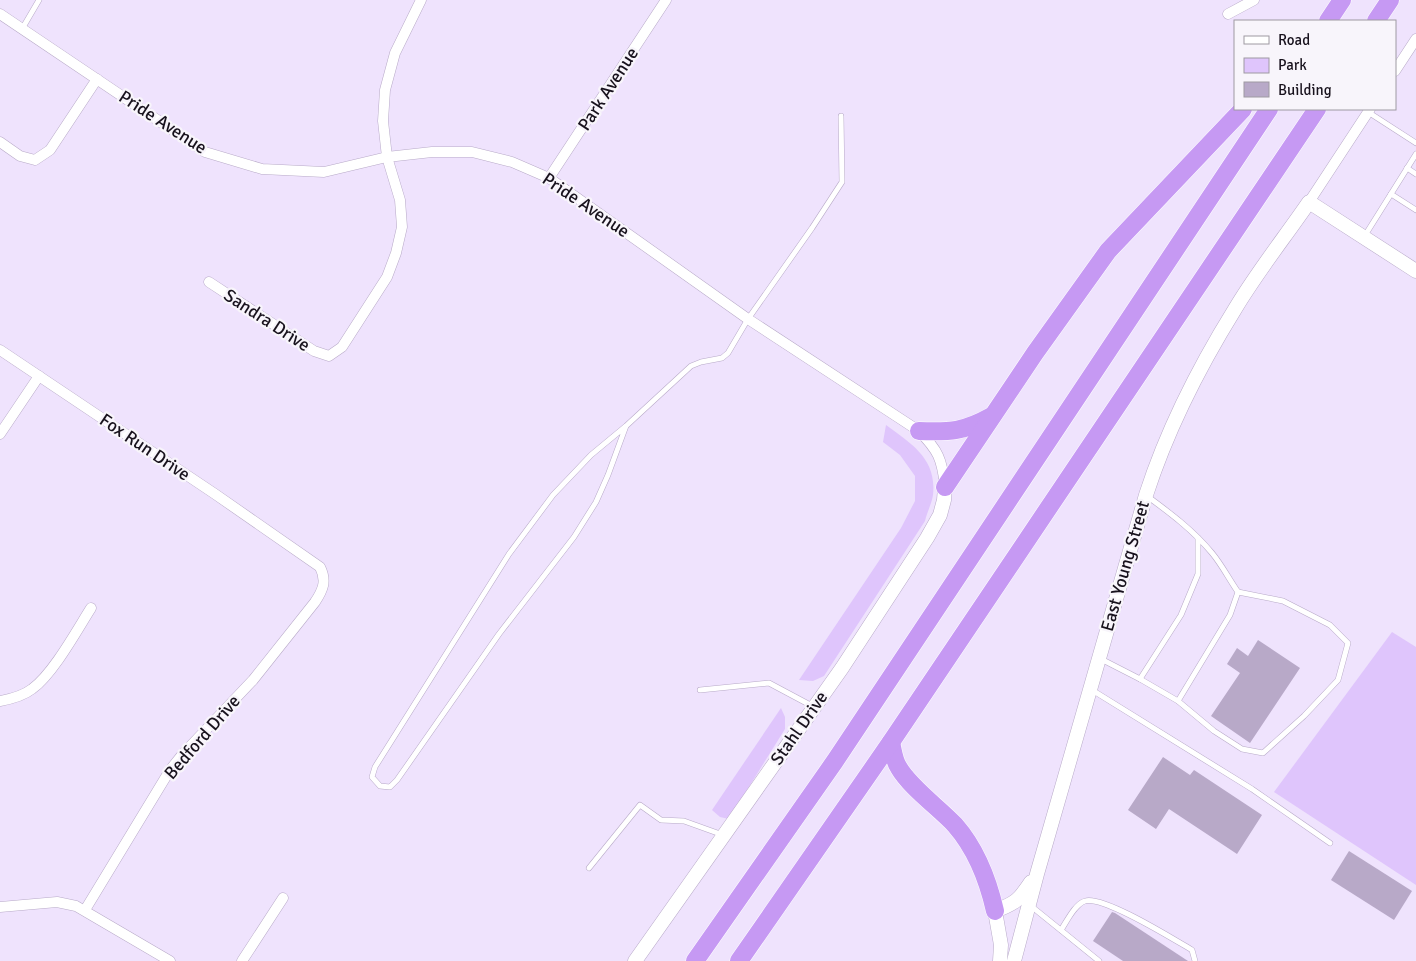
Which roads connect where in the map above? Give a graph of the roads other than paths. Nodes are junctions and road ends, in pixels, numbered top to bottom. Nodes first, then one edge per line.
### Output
1 (39, 0) edge
2 (421, 0) edge
3 (666, 0) edge
4 (1254, 0) edge
5 (1342, 0) edge
6 (1390, 0) edge
7 (0, 14) edge
8 (1228, 14) dead end
9 (1329, 19) edge
10 (1377, 20) edge
11 (22, 29) junction
12 (1416, 39) edge
13 (1396, 69) edge
14 (98, 79) junction
15 (1242, 110) edge
16 (1269, 110) edge
17 (1316, 110) edge
18 (1369, 110) edge
19 (841, 116) dead end
20 (0, 142) edge
21 (1416, 144) edge
22 (1416, 154) edge
23 (387, 157) junction
24 (1407, 168) junction
25 (1416, 174) edge
26 (549, 178) junction
27 (1391, 194) junction
28 (1309, 202) junction
29 (1416, 210) edge
30 (1364, 237) junction
31 (1416, 271) edge
32 (209, 282) dead end
33 (748, 319) junction
34 (0, 350) edge
35 (39, 376) junction
36 (994, 415) junction
37 (626, 426) junction
38 (919, 431) junction
39 (0, 434) edge
40 (945, 487) junction
41 (1146, 495) junction
42 (1198, 538) junction
43 (1238, 592) junction
44 (317, 598) joint
45 (91, 608) dead end
46 (1099, 658) junction
47 (1140, 678) junction
48 (1090, 689) junction
49 (700, 690) dead end
50 (0, 701) edge
51 (1178, 701) junction
52 (814, 707) junction
53 (891, 742) junction
54 (724, 835) junction
55 (1330, 842) dead end
56 (589, 868) dead end
57 (1037, 874) junction
58 (283, 898) dead end
59 (1029, 904) junction
60 (0, 907) edge
61 (85, 910) junction
62 (995, 911) junction
63 (1061, 930) junction
64 (170, 961) edge
65 (242, 961) edge
66 (635, 961) edge
67 (695, 961) edge
68 (738, 961) edge
69 (1000, 961) edge
70 (1014, 961) edge
71 (1099, 961) edge
72 (1195, 961) edge

1 - 11 lane
2 - 23 street, Sandra Drive
3 - 26 street, Park Avenue
4 - 8 street
5 - 9 highway
6 - 10 highway
7 - 11 street, Pride Avenue
11 - 14 street, Pride Avenue
12 - 13 street
14 - 20 street
14 - 23 street, Pride Avenue
15 - 36 highway
16 - 67 highway
17 - 53 highway
18 - 21 lane
18 - 28 street
19 - 33 lane
22 - 24 lane
23 - 26 street, Pride Avenue
23 - 32 street, Sandra Drive
24 - 25 lane
24 - 27 lane
26 - 33 street, Pride Avenue
27 - 29 lane
27 - 30 lane
28 - 30 main road
28 - 41 main road, East Young Street
30 - 31 main road
33 - 37 lane
33 - 38 street, Pride Avenue
34 - 35 street, Fox Run Drive
35 - 39 street
35 - 44 street, Fox Run Drive
36 - 38 highway
36 - 40 highway
37 - 37 lane
38 - 40 street, Pride Avenue
40 - 52 main road, Stahl Drive
41 - 42 lane
41 - 46 main road, East Young Street
42 - 43 lane
42 - 47 lane
43 - 51 lane
43 - 51 lane
44 - 61 street, Bedford Drive
45 - 50 street
46 - 47 lane
46 - 48 main road, East Young Street
47 - 51 lane
48 - 55 lane
48 - 57 main road, East Young Street
49 - 52 lane
52 - 54 main road, Stahl Drive
53 - 62 highway
53 - 68 highway
54 - 56 lane
54 - 66 main road, Stahl Drive
57 - 59 main road, East Young Street
57 - 62 main road
58 - 65 street
59 - 63 lane
59 - 70 main road, East Young Street
60 - 61 street
61 - 64 street
62 - 69 main road
63 - 71 lane
63 - 72 lane

